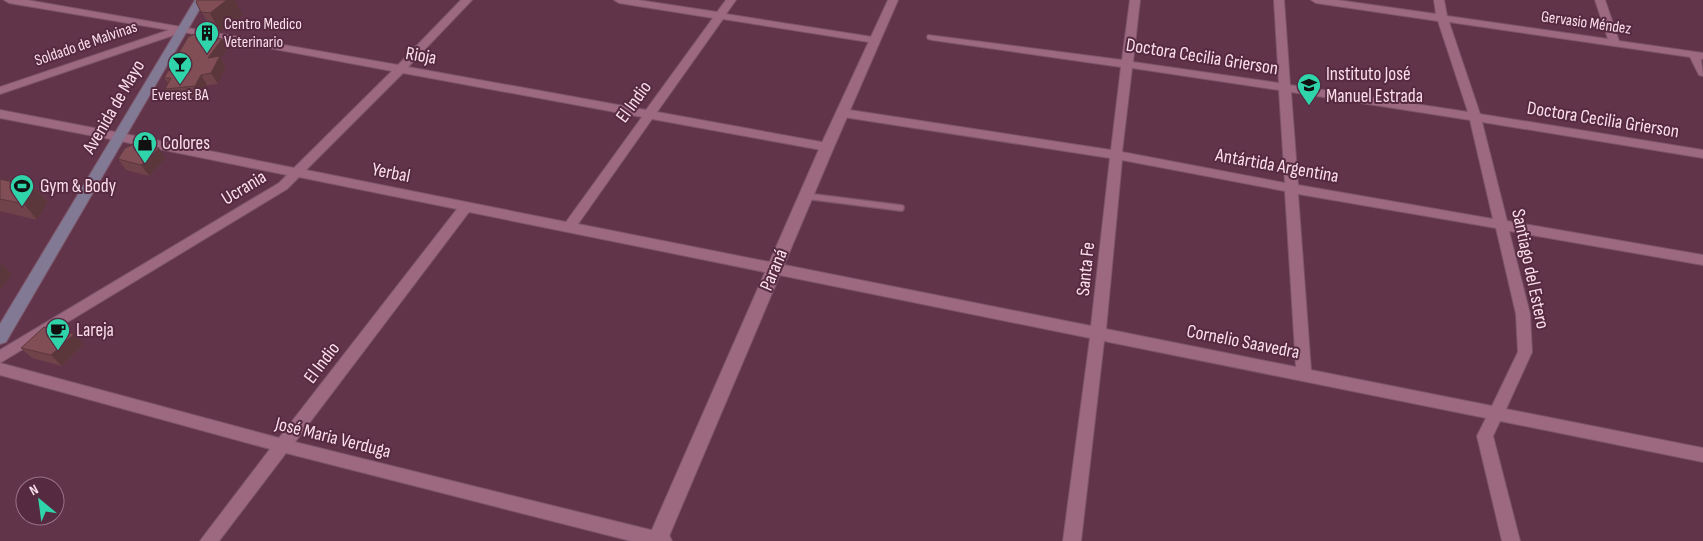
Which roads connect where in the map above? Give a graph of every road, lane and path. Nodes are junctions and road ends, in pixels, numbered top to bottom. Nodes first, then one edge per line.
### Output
1 (8, 0) edge
2 (467, 0) edge
3 (619, 0) edge
4 (731, 0) edge
5 (893, 0) edge
6 (1134, 0) edge
7 (1279, 0) edge
8 (1316, 0) edge
9 (1439, 0) edge
10 (1600, 0) edge
11 (200, 1) edge
12 (721, 16) junction
13 (1442, 18) junction
14 (182, 29) junction
15 (932, 37) dead end
16 (875, 40) junction
17 (1614, 44) junction
18 (1699, 56) edge
19 (1126, 63) junction
20 (399, 70) junction
21 (1703, 73) edge
22 (1285, 88) junction
23 (0, 91) edge
24 (843, 113) junction
25 (0, 114) edge
26 (650, 114) junction
27 (1475, 116) junction
28 (120, 137) junction
29 (827, 147) junction
30 (1703, 154) edge
31 (1116, 155) junction
32 (297, 174) junction
33 (1291, 188) junction
34 (806, 196) junction
35 (466, 207) junction
36 (902, 208) dead end
37 (1502, 225) junction
38 (570, 226) junction
39 (1703, 260) edge
40 (774, 269) junction
41 (1098, 333) junction
42 (0, 338) edge
43 (0, 356) edge
44 (0, 369) edge
45 (1304, 374) junction
46 (1496, 412) junction
47 (284, 446) junction
48 (1703, 455) edge
49 (209, 541) edge
50 (659, 541) edge
51 (1072, 541) edge
52 (1511, 541) edge

1 - 14 street, Rioja
2 - 20 street, Ucrania
3 - 12 street
4 - 12 street, El Indio
5 - 16 street, Paraná
6 - 19 street, Santa Fe
7 - 22 street
8 - 13 street, Gervasio Méndez
9 - 13 street, Santiago del Estero
10 - 17 street
11 - 14 main road, Avenida de Mayo
12 - 16 street
12 - 26 street, El Indio
13 - 17 street, Gervasio Méndez
13 - 27 street, Santiago del Estero
14 - 20 street, Rioja
14 - 23 street, Soldado de Malvinas
14 - 28 main road, Avenida de Mayo
15 - 19 street, Doctora Cecilia Grierson
16 - 24 street, Paraná
17 - 18 street, Gervasio Méndez
18 - 21 street
19 - 22 street, Doctora Cecilia Grierson
19 - 31 street, Santa Fe
20 - 26 street, Rioja
20 - 32 street, Ucrania
22 - 27 street, Doctora Cecilia Grierson
22 - 33 street
24 - 29 street, Paraná
24 - 31 street, Antártida Argentina
25 - 28 street, Yerbal
26 - 29 street, Rioja
26 - 38 street, El Indio
27 - 30 street, Doctora Cecilia Grierson
27 - 37 street, Santiago del Estero
28 - 32 street, Yerbal
28 - 42 main road, Avenida de Mayo
29 - 34 street, Paraná
31 - 33 street, Antártida Argentina
31 - 41 street, Santa Fe
32 - 35 street, Yerbal
32 - 43 street, Ucrania
33 - 37 street, Antártida Argentina
33 - 45 street
34 - 36 lane
34 - 40 street, Paraná
35 - 38 street, Yerbal
35 - 47 street, El Indio
37 - 39 street, Antártida Argentina
37 - 46 street, Santiago del Estero
38 - 40 street, Yerbal
40 - 41 street, Cornelio Saavedra
40 - 50 street, Paraná
41 - 45 street, Cornelio Saavedra
41 - 51 street, Santa Fe
44 - 47 street, José Maria Verduga
45 - 46 street, Cornelio Saavedra
46 - 48 street, Cornelio Saavedra
46 - 52 street, Santiago del Estero
47 - 49 street, El Indio
47 - 50 street, José Maria Verduga

